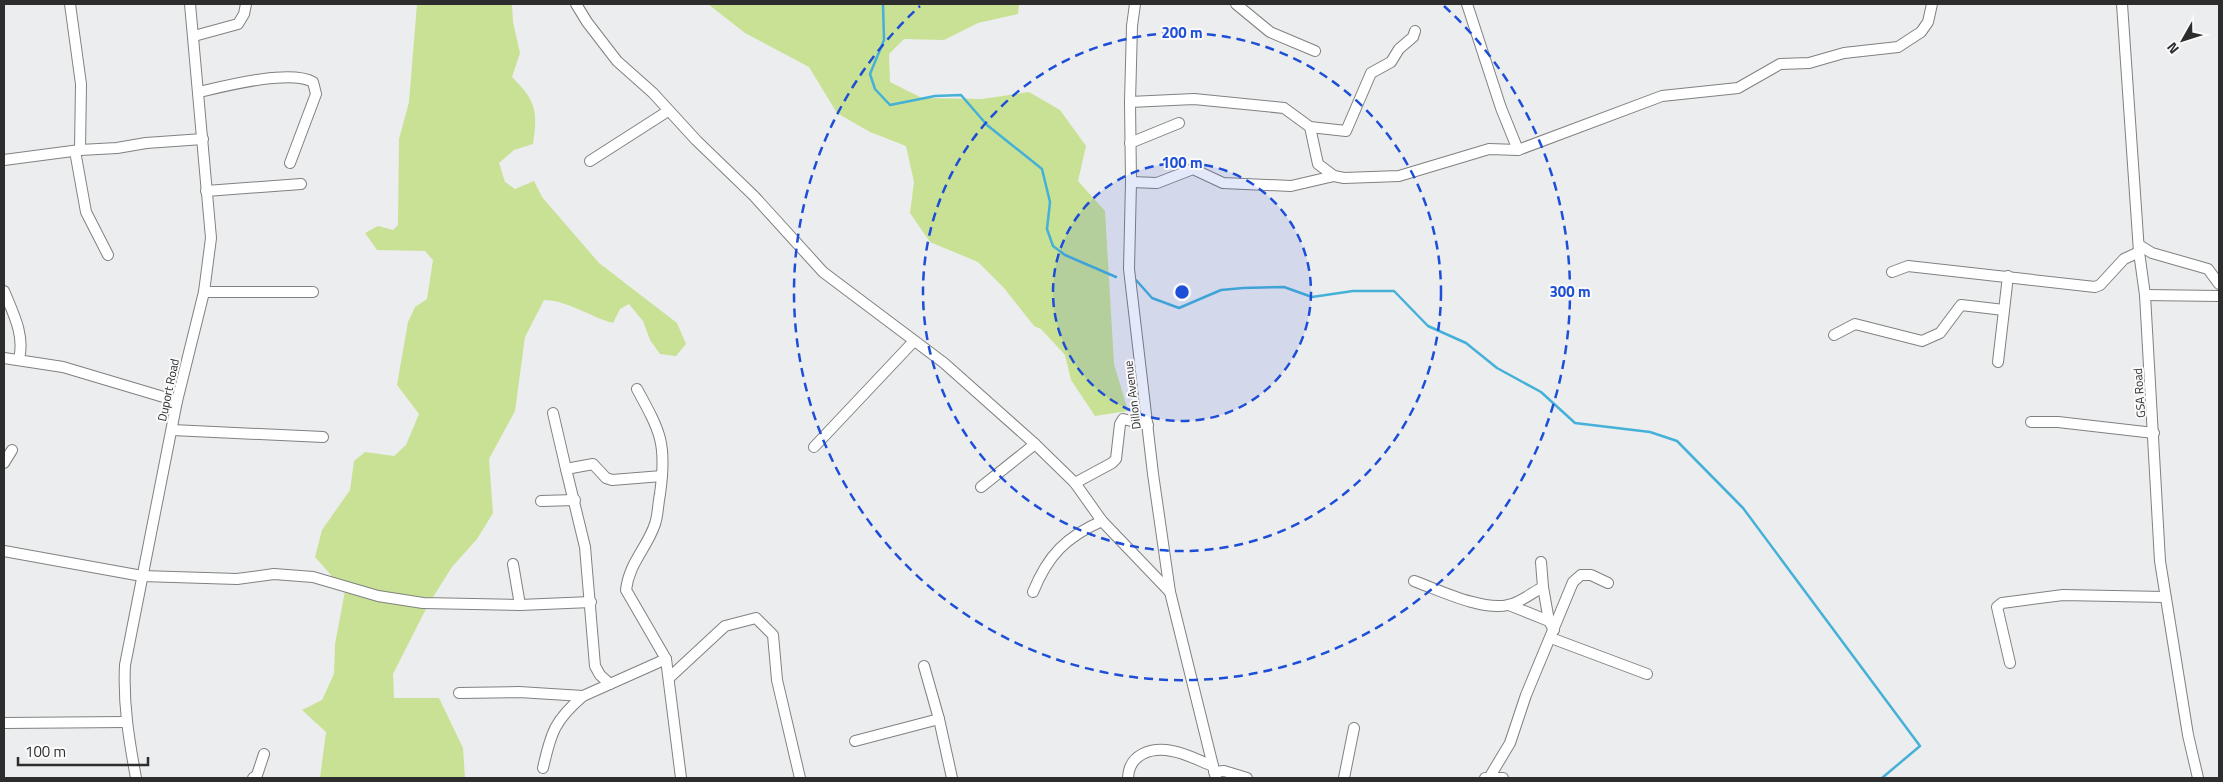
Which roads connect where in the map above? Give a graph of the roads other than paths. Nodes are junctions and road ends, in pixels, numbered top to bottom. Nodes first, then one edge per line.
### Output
1 (70, 4) edge
2 (190, 4) edge
3 (246, 4) edge
4 (576, 4) edge
5 (1135, 4) edge
6 (1236, 4) edge
7 (1467, 4) edge
8 (1932, 4) edge
9 (2122, 4) edge
10 (1415, 32) dead end
11 (194, 36) junction
12 (1315, 52) dead end
13 (199, 92) junction
14 (1130, 102) junction
15 (668, 111) junction
16 (1179, 123) dead end
17 (1310, 127) junction
18 (203, 139) junction
19 (1130, 143) junction
20 (78, 150) junction
21 (1518, 150) junction
22 (4, 160) edge
23 (590, 161) dead end
24 (290, 163) dead end
25 (1334, 176) junction
26 (1132, 182) junction
27 (301, 184) dead end
28 (206, 191) junction
29 (2139, 248) junction
30 (108, 255) dead end
31 (1892, 272) dead end
32 (2008, 276) junction
33 (2219, 284) edge
34 (4, 291) edge
35 (204, 292) junction
36 (313, 292) dead end
37 (2145, 295) junction
38 (2219, 296) edge
39 (2004, 310) junction
40 (1834, 335) dead end
41 (914, 341) junction
42 (4, 358) edge
43 (19, 359) junction
44 (1998, 362) dead end
45 (637, 390) dead end
46 (177, 401) junction
47 (553, 413) dead end
48 (2031, 422) dead end
49 (1148, 425) junction
50 (172, 430) junction
51 (2154, 433) junction
52 (323, 437) dead end
53 (1035, 444) junction
54 (814, 447) dead end
55 (12, 450) dead end
56 (4, 464) edge
57 (566, 469) junction
58 (662, 476) junction
59 (1075, 484) junction
60 (981, 487) dead end
61 (575, 500) junction
62 (541, 501) dead end
63 (1102, 521) junction
64 (4, 551) edge
65 (1541, 562) dead end
66 (513, 564) dead end
67 (142, 576) junction
68 (1414, 581) dead end
69 (1608, 583) dead end
70 (1543, 587) junction
71 (1033, 592) dead end
72 (1170, 592) junction
73 (2164, 597) junction
74 (591, 602) junction
75 (520, 605) junction
76 (1509, 605) junction
77 (1551, 630) junction
78 (666, 659) junction
79 (2010, 663) dead end
80 (924, 666) dead end
81 (1647, 674) dead end
82 (670, 677) junction
83 (610, 684) junction
84 (459, 694) dead end
85 (583, 696) junction
86 (940, 719) junction
87 (125, 722) junction
88 (4, 723) edge
89 (1354, 728) dead end
90 (855, 741) dead end
91 (264, 754) dead end
92 (543, 768) dead end
93 (1214, 772) edge
94 (136, 778) edge
95 (252, 778) edge
96 (681, 778) edge
97 (800, 778) edge
98 (952, 778) edge
99 (1128, 778) edge
100 (1247, 778) edge
101 (1344, 778) edge
102 (1484, 778) edge
103 (1489, 778) edge
104 (1503, 778) edge
105 (2198, 778) edge

1 - 20 street
2 - 11 street, Duport Road
3 - 11 street
4 - 15 street
5 - 14 street, Dillon Avenue
6 - 12 street
7 - 21 street
8 - 21 street
9 - 29 street, GSA Road
10 - 17 street
11 - 13 street, Duport Road
13 - 18 street, Duport Road
13 - 24 street
14 - 17 street
14 - 19 street, Dillon Avenue
15 - 23 street
15 - 41 street
16 - 19 street
17 - 25 street
18 - 20 street
18 - 28 street, Duport Road
19 - 26 street, Dillon Avenue
20 - 22 street
20 - 30 street
21 - 25 street
25 - 26 street
26 - 49 street, Dillon Avenue
27 - 28 street
28 - 35 street, Duport Road
29 - 32 street
29 - 33 street
29 - 37 street, GSA Road
31 - 32 street
32 - 39 street
34 - 43 street
35 - 36 street
35 - 46 street, Duport Road
37 - 38 street
37 - 51 street, GSA Road
39 - 40 street
39 - 44 street
41 - 53 street
41 - 54 street
42 - 43 street
43 - 46 street
45 - 58 street
46 - 50 street, Duport Road
47 - 57 street
48 - 51 street
49 - 59 street
49 - 72 street, Dillon Avenue
50 - 52 street
50 - 67 street, Duport Road
51 - 73 street, GSA Road
53 - 59 street
53 - 60 street
55 - 56 street
57 - 58 street
57 - 61 street
58 - 78 street
59 - 63 street
61 - 62 street
61 - 74 street
63 - 71 street
63 - 72 street
64 - 67 street
65 - 70 street
66 - 75 street
67 - 75 street
67 - 87 street, Duport Road
68 - 76 street
69 - 77 street
70 - 76 street
70 - 77 street
72 - 93 street, Dillon Avenue
73 - 79 street
73 - 105 street, GSA Road
74 - 75 street
74 - 83 street
76 - 77 street
77 - 81 street
77 - 103 street
78 - 82 street
78 - 83 street
80 - 86 street
82 - 96 street
82 - 97 street
83 - 85 street
84 - 85 street
85 - 92 street
86 - 90 street
86 - 98 street
87 - 88 street
87 - 94 street, Duport Road
89 - 101 street
91 - 95 street
93 - 99 street
93 - 100 street
102 - 103 street
103 - 104 street

